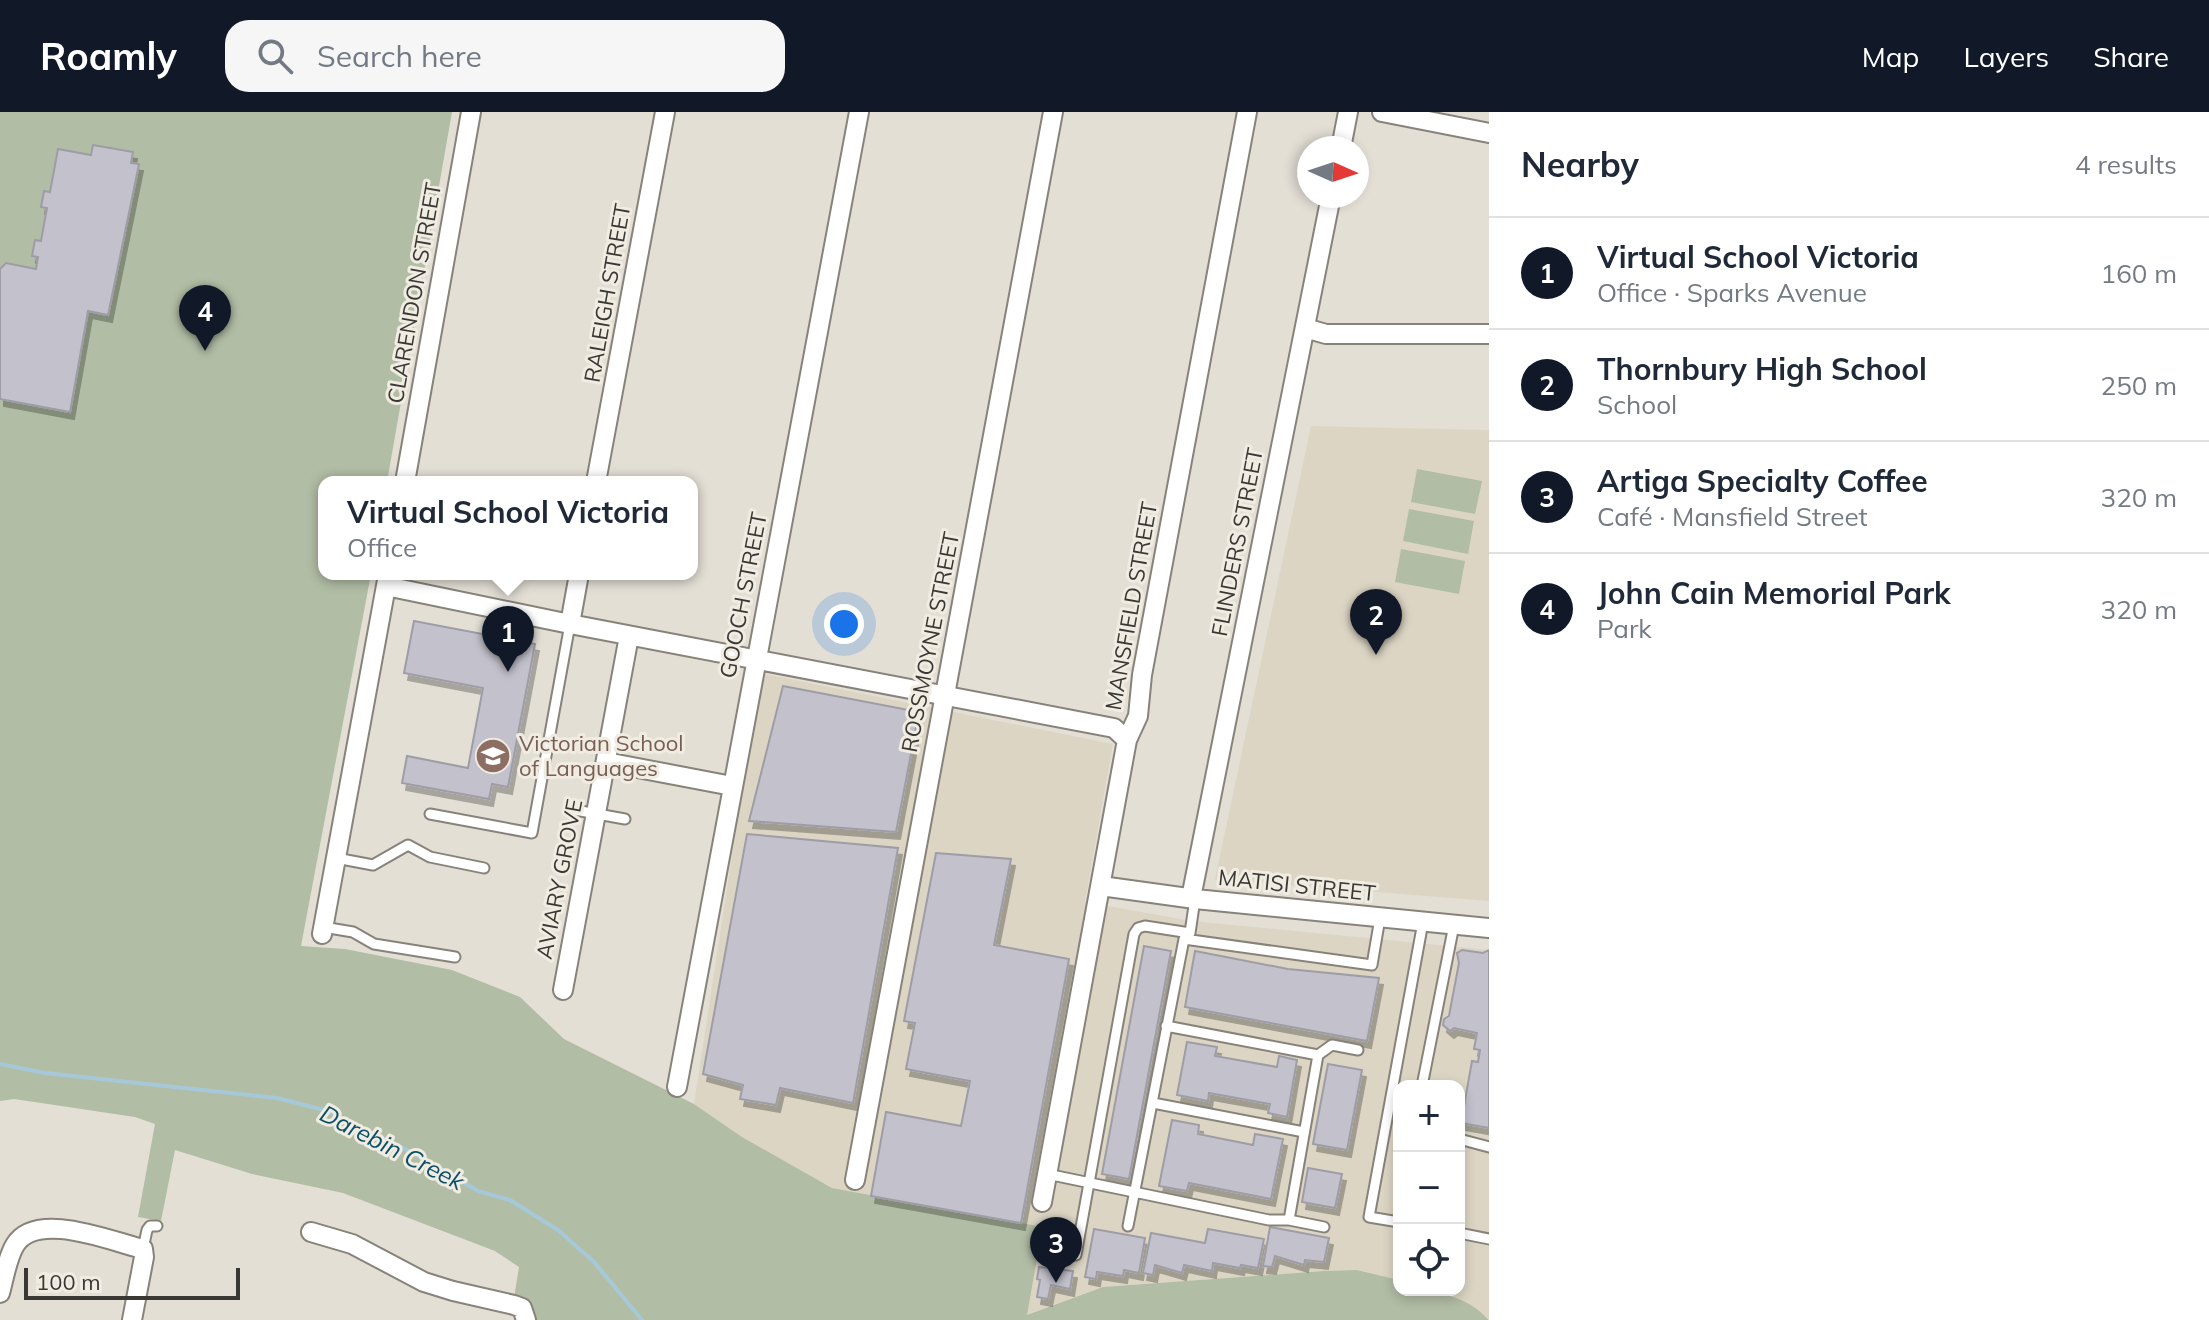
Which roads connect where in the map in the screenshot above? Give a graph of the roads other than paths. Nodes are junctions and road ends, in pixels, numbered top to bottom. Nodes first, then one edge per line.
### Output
1 (471, 112) edge
2 (665, 112) edge
3 (859, 112) edge
4 (1053, 112) edge
5 (1247, 112) edge
6 (1348, 112) edge
7 (1382, 112) edge
8 (1489, 133) edge
9 (1343, 136) edge
10 (1329, 208) edge
11 (1305, 328) junction
12 (1489, 334) edge
13 (406, 476) edge
14 (597, 476) edge
15 (387, 580) edge
16 (578, 580) edge
17 (570, 624) junction
18 (629, 636) junction
19 (755, 659) junction
20 (945, 695) junction
21 (1127, 740) junction
22 (606, 762) junction
23 (732, 786) junction
24 (575, 810) dead end
25 (596, 813) junction
26 (430, 814) dead end
27 (625, 819) dead end
28 (336, 858) junction
29 (484, 868) dead end
30 (1101, 886) junction
31 (1193, 899) junction
32 (1380, 918) junction
33 (1423, 922) junction
34 (1454, 925) junction
35 (1489, 928) edge
36 (322, 930) joint
37 (1187, 936) junction
38 (455, 957) dead end
39 (563, 990) dead end
40 (1166, 1026) junction
41 (1358, 1050) dead end
42 (1318, 1055) junction
43 (1423, 1080) edge
44 (677, 1087) dead end
45 (1153, 1103) junction
46 (1304, 1132) junction
47 (1465, 1141) edge
48 (1489, 1147) edge
49 (1047, 1174) junction
50 (855, 1180) dead end
51 (1090, 1181) junction
52 (1135, 1194) junction
53 (1042, 1202) dead end
54 (1289, 1220) junction
55 (1393, 1221) edge
56 (157, 1226) dead end
57 (1128, 1226) dead end
58 (1324, 1227) dead end
59 (311, 1232) dead end
60 (1465, 1234) edge
61 (1489, 1239) edge
62 (143, 1249) junction
63 (1076, 1255) dead end
64 (0, 1293) edge
65 (132, 1320) edge
66 (526, 1320) edge

1 - 13 street, CLARENDON STREET
2 - 14 street, RALEIGH STREET
3 - 19 street, GOOCH STREET
4 - 20 street, ROSSMOYNE STREET
5 - 21 street, MANSFIELD STREET
6 - 9 street
7 - 8 street
10 - 11 street, FLINDERS STREET
11 - 12 street
11 - 31 street, FLINDERS STREET
15 - 17 street
15 - 28 street
16 - 17 street
17 - 18 street
17 - 26 lane
18 - 19 street
18 - 22 street, AVIARY GROVE
19 - 20 street
19 - 23 street, GOOCH STREET
20 - 21 street
20 - 50 street, ROSSMOYNE STREET
21 - 30 street, MANSFIELD STREET
22 - 23 street
22 - 25 street, AVIARY GROVE
23 - 44 street, GOOCH STREET
24 - 25 lane
25 - 27 lane
25 - 39 street, AVIARY GROVE
28 - 29 lane
28 - 36 street
30 - 31 street, MATISI STREET
30 - 49 street, MANSFIELD STREET
31 - 32 street, MATISI STREET
31 - 37 lane
32 - 33 street, MATISI STREET
32 - 37 lane
33 - 34 street, MATISI STREET
33 - 55 lane
34 - 35 street, MATISI STREET
34 - 43 lane
36 - 38 lane
37 - 40 lane
37 - 51 lane
40 - 42 lane
40 - 45 lane
41 - 42 lane
42 - 46 lane
45 - 46 lane
45 - 52 lane
46 - 54 lane
47 - 48 lane
49 - 51 lane
49 - 53 street, MANSFIELD STREET
51 - 52 lane
51 - 63 lane
52 - 54 lane
52 - 57 lane
54 - 58 lane
56 - 62 lane
59 - 66 street
60 - 61 lane
62 - 64 street
62 - 65 street

